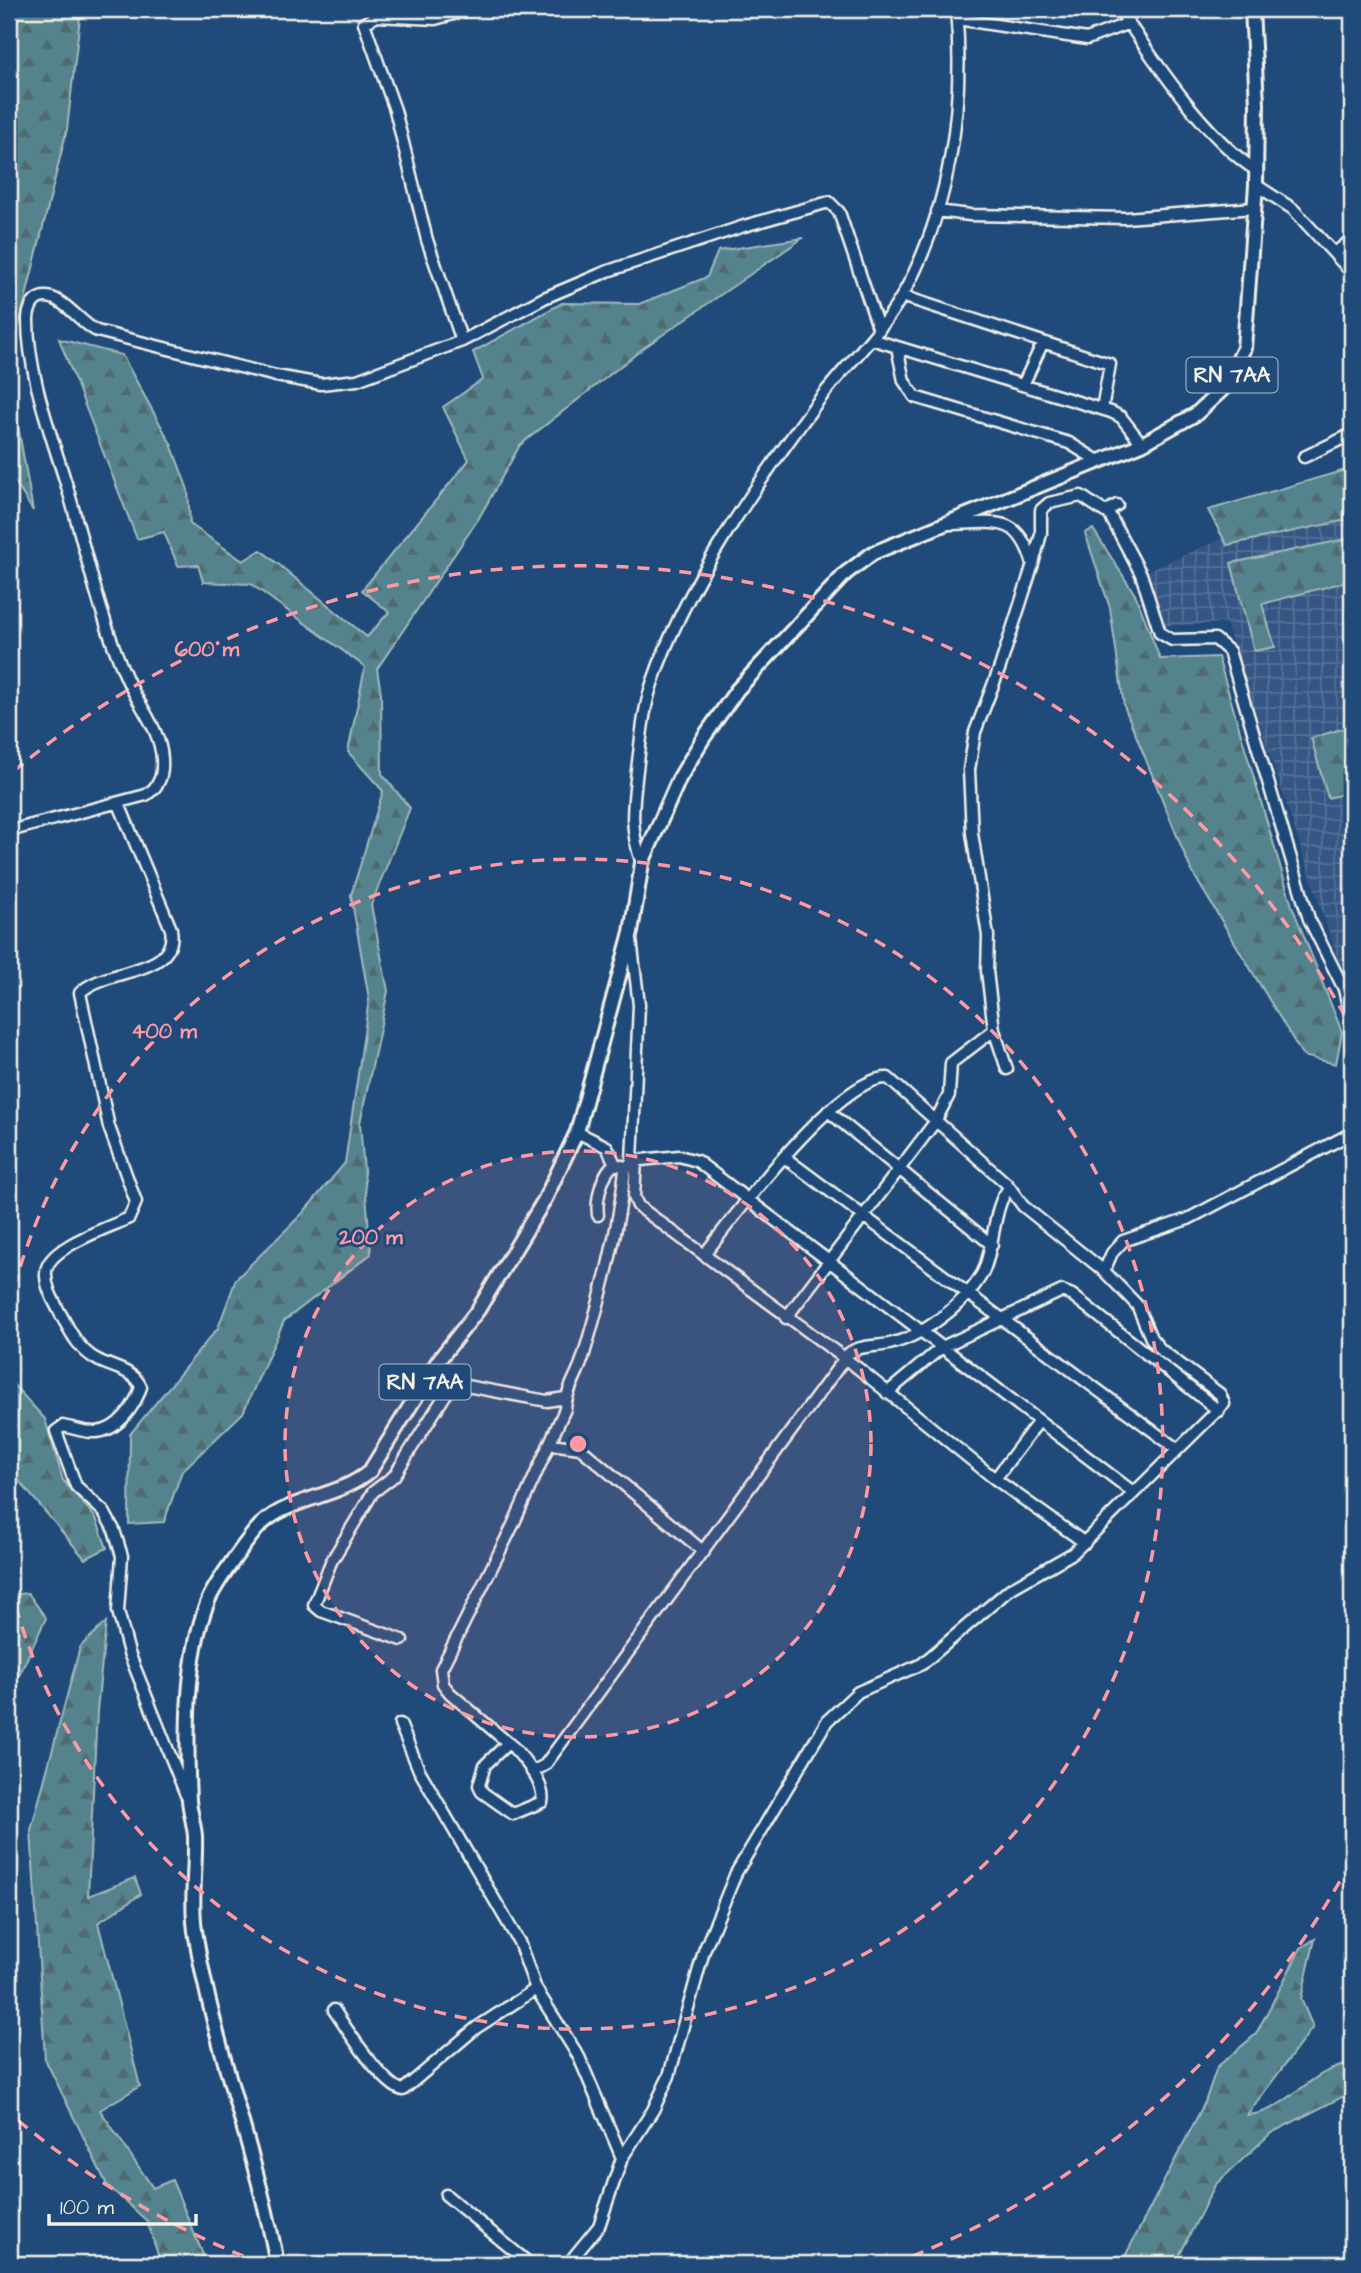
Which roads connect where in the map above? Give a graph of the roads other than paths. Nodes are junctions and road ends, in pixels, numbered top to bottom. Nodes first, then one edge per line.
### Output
1 (472, 9) edge
2 (1252, 9) edge
3 (1120, 10) edge
4 (957, 14) edge
5 (1129, 23) junction
6 (1114, 31) junction
7 (1136, 34) junction
8 (1256, 170) junction
9 (1256, 185) junction
10 (1254, 208) junction
11 (937, 211) junction
12 (1352, 239) edge
13 (1335, 253) junction
14 (1352, 273) edge
15 (902, 296) junction
16 (875, 334) junction
17 (461, 341) junction
18 (1043, 342) junction
19 (897, 346) junction
20 (1023, 386) junction
21 (1102, 409) junction
22 (1352, 435) edge
23 (1142, 444) junction
24 (1304, 457) dead end
25 (1100, 462) junction
26 (1117, 505) dead end
27 (1108, 512) junction
28 (945, 524) junction
29 (1033, 564) junction
30 (119, 804) junction
31 (9, 831) edge
32 (642, 863) junction
33 (631, 932) junction
34 (1352, 1023) edge
35 (994, 1030) junction
36 (1007, 1069) dead end
37 (828, 1111) junction
38 (935, 1122) junction
39 (577, 1132) junction
40 (1352, 1133) edge
41 (784, 1157) junction
42 (627, 1163) junction
43 (898, 1170) junction
44 (1010, 1188) junction
45 (747, 1199) junction
46 (598, 1215) dead end
47 (863, 1217) junction
48 (992, 1245) junction
49 (704, 1255) junction
50 (829, 1262) junction
51 (1104, 1271) junction
52 (965, 1294) junction
53 (786, 1318) junction
54 (1000, 1318) junction
55 (923, 1333) junction
56 (942, 1347) junction
57 (844, 1359) junction
58 (887, 1393) junction
59 (565, 1398) junction
60 (1219, 1411) junction
61 (1039, 1421) junction
62 (551, 1444) junction
63 (1177, 1448) junction
64 (370, 1471) junction
65 (995, 1479) junction
66 (382, 1484) junction
67 (1133, 1492) junction
68 (1085, 1543) junction
69 (704, 1552) junction
70 (402, 1640) dead end
71 (400, 1724) dead end
72 (508, 1743) junction
73 (532, 1772) junction
74 (189, 1802) junction
75 (536, 1989) junction
76 (334, 2010) dead end
77 (622, 2158) junction
78 (446, 2194) dead end
79 (277, 2264) edge
80 (530, 2264) edge
81 (568, 2264) edge

1 - 17 street
2 - 8 main road, RN 7AA
3 - 5 street
3 - 6 street
4 - 6 street
4 - 11 street
5 - 6 street
5 - 7 street
6 - 7 street
7 - 8 street
8 - 9 main road, RN 7AA
9 - 10 main road, RN 7AA
9 - 13 street
10 - 11 street
10 - 23 main road, RN 7AA
11 - 15 street
12 - 13 street
13 - 14 street
15 - 16 street
15 - 18 street
16 - 17 street
16 - 19 street
16 - 32 street
17 - 30 street
18 - 20 street
18 - 21 street
19 - 20 street
19 - 25 street
20 - 21 street
21 - 23 street
22 - 24 street
23 - 25 main road, RN 7AA
25 - 28 main road, RN 7AA
26 - 27 street
27 - 29 street
27 - 34 street
28 - 29 street
28 - 32 main road, RN 7AA
29 - 35 street
30 - 31 street
30 - 74 street
32 - 33 main road, RN 7AA
33 - 39 main road, RN 7AA
33 - 42 street
35 - 36 street
35 - 38 street
37 - 38 street
37 - 41 street
37 - 43 street
38 - 43 street
38 - 44 street
39 - 42 street
39 - 64 main road, RN 7AA
40 - 51 street
41 - 45 street
41 - 47 street
42 - 45 street
42 - 46 street
42 - 49 street
42 - 59 street
43 - 47 street
43 - 48 street
44 - 48 street
44 - 51 street
45 - 49 street
45 - 50 street
47 - 50 street
47 - 52 street
48 - 52 street
49 - 53 street
50 - 53 street
50 - 55 street
51 - 60 street
52 - 54 street
52 - 55 street
53 - 57 street
54 - 56 street
54 - 60 street
54 - 63 street
55 - 56 street
55 - 57 street
56 - 58 street
56 - 61 street
57 - 58 street
57 - 69 street
58 - 65 street
59 - 62 street
59 - 66 street
60 - 63 street
61 - 65 street
61 - 67 street
62 - 69 street
62 - 72 street
63 - 67 street
64 - 66 street
64 - 74 main road, RN 7AA
65 - 68 street
66 - 70 street
67 - 68 street
68 - 77 street
69 - 73 street
71 - 75 street
72 - 73 street
72 - 73 street
74 - 79 main road, RN 7AA
75 - 76 street
75 - 77 street
77 - 81 street
78 - 80 street

